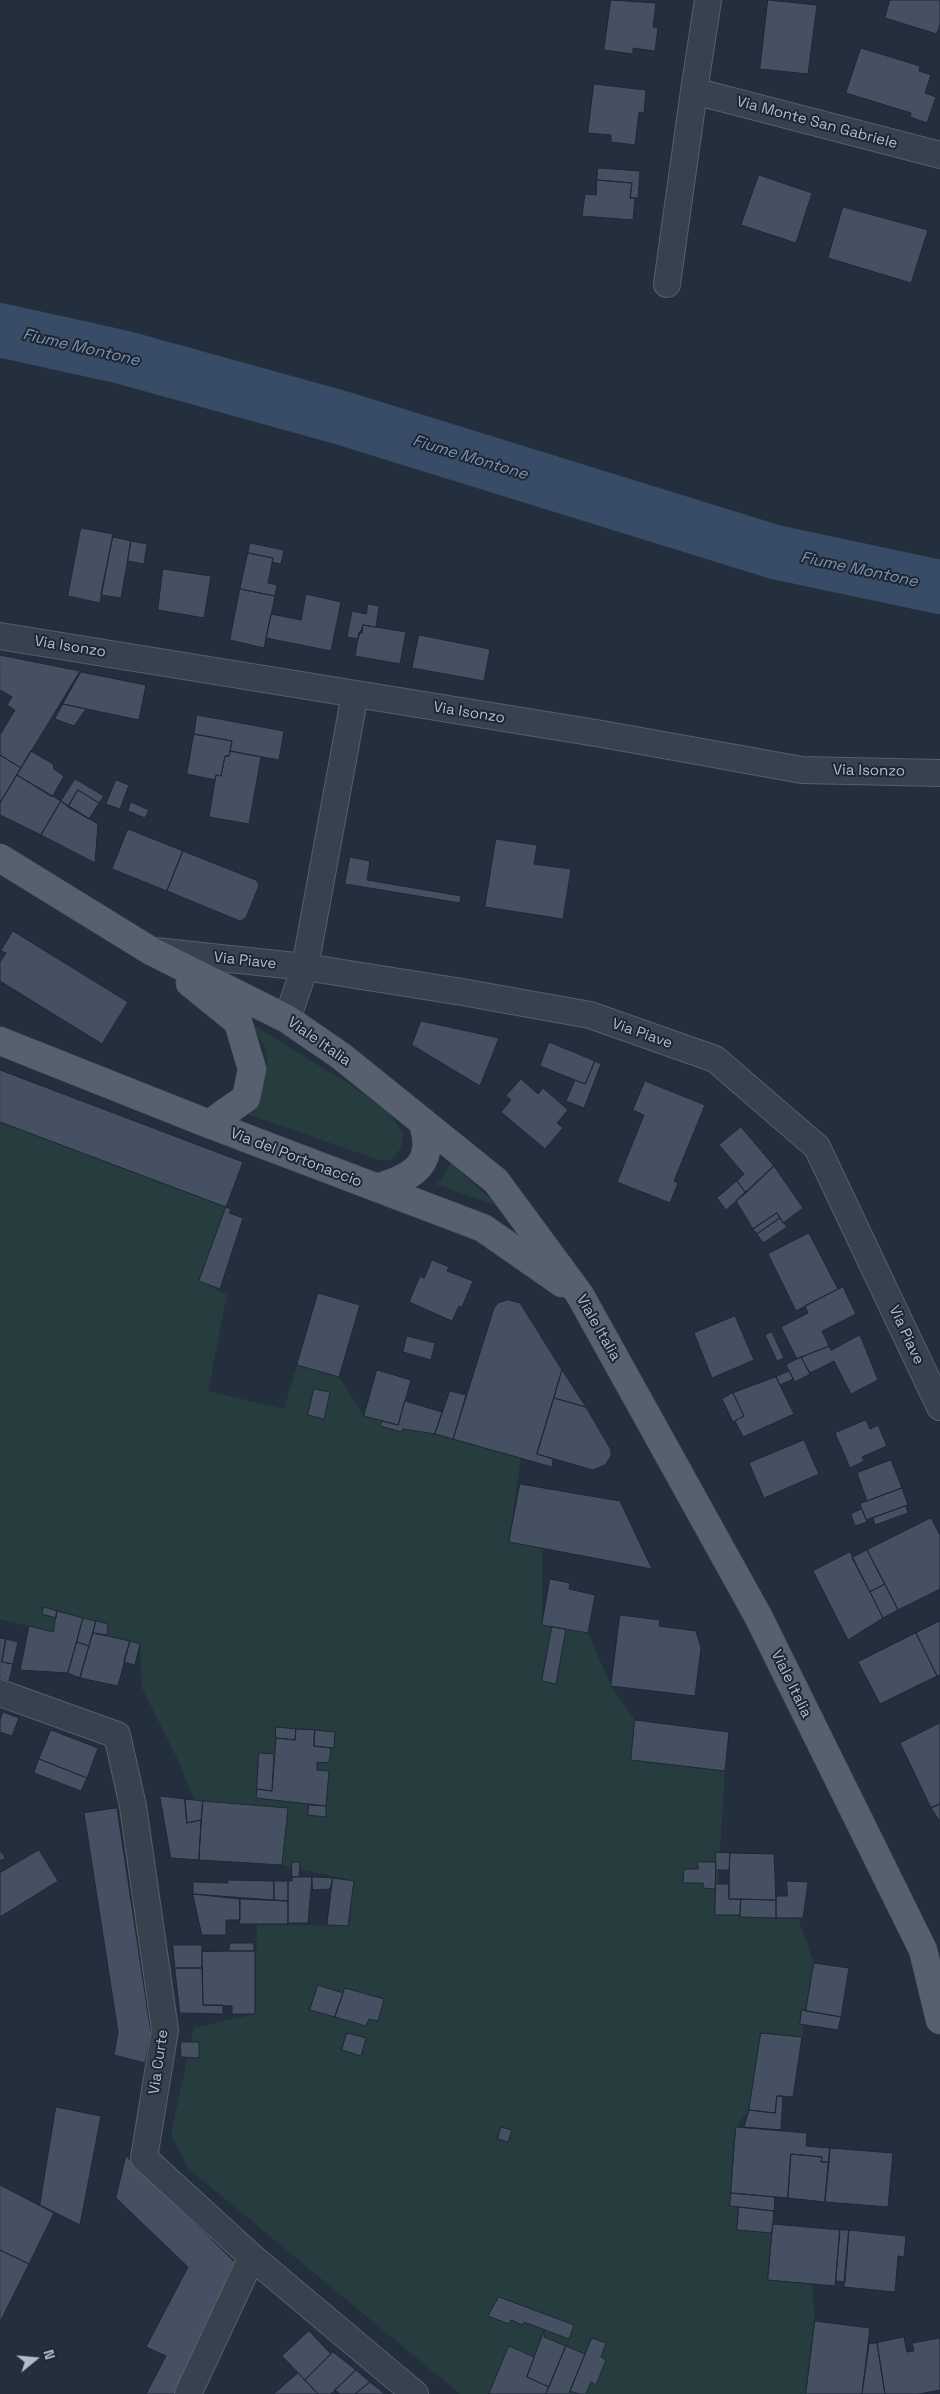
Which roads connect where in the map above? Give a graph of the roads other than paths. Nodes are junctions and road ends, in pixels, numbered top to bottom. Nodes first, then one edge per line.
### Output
1 (708, 0) edge
2 (694, 91) junction
3 (940, 155) edge
4 (667, 284) dead end
5 (0, 636) edge
6 (355, 694) junction
7 (940, 773) edge
8 (0, 858) edge
9 (151, 951) junction
10 (305, 967) junction
11 (287, 1019) junction
12 (0, 1041) edge
13 (422, 1121) junction
14 (209, 1124) junction
15 (377, 1188) junction
16 (580, 1295) junction
17 (940, 1407) edge
18 (0, 1693) edge
19 (932, 1954) edge
20 (940, 2020) edge
21 (252, 2257) junction
22 (188, 2394) edge
23 (415, 2394) edge

1 - 2 street
2 - 3 street, Via Monte San Gabriele
2 - 4 street
5 - 6 street, Via Isonzo
6 - 7 street, Via Isonzo
6 - 10 street
8 - 9 main road, Viale Italia
9 - 10 street, Via Piave
9 - 11 main road, Viale Italia
9 - 14 main road
10 - 11 street
10 - 17 street, Via Piave
11 - 13 main road, Viale Italia
12 - 14 main road, Via del Portonaccio
13 - 15 main road
13 - 16 main road, Viale Italia
14 - 15 main road, Via del Portonaccio
15 - 16 main road, Via del Portonaccio
16 - 19 main road, Viale Italia
18 - 21 street, Via Curte
19 - 20 main road, Viale Italia
21 - 22 street
21 - 23 street, Via Curte

